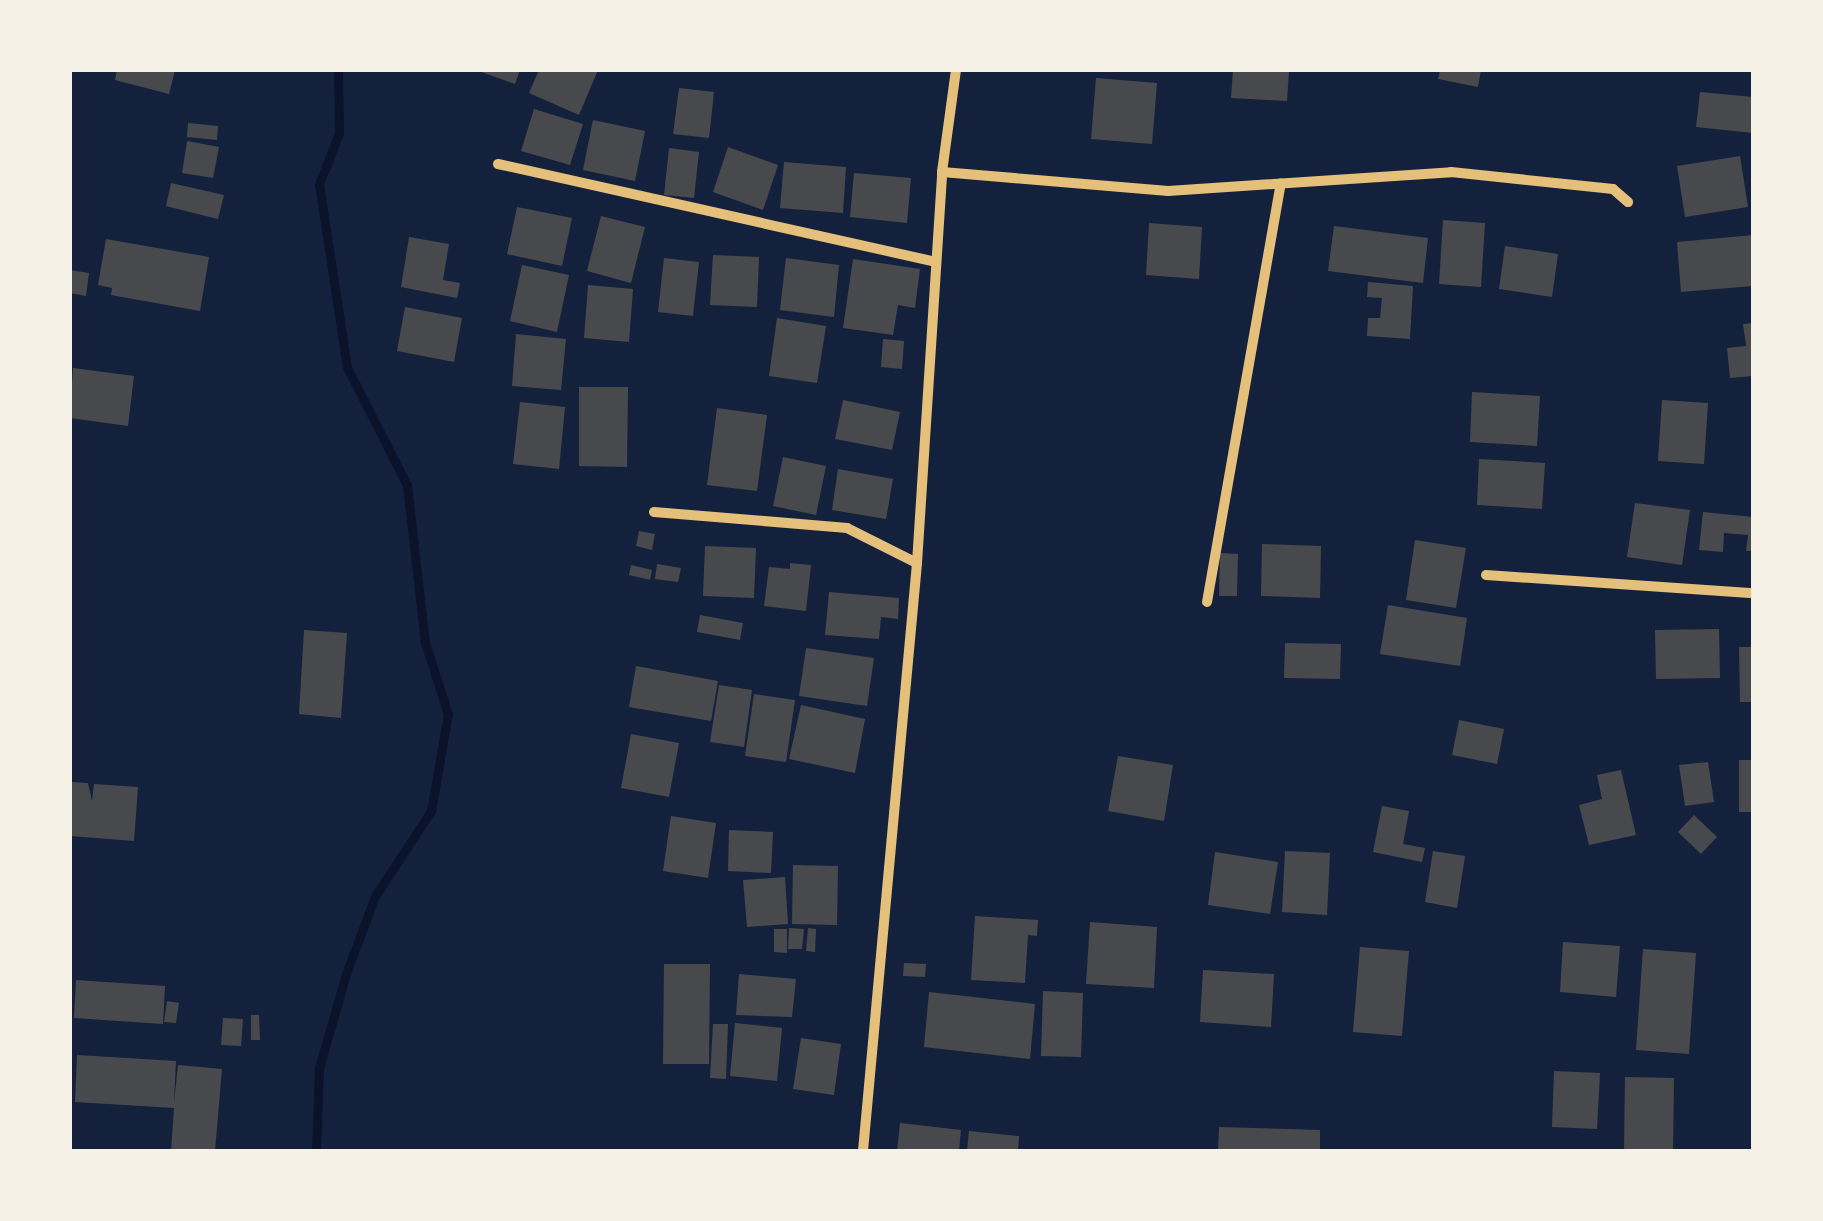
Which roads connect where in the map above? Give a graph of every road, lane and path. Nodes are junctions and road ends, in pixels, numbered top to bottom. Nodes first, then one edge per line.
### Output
1 (956, 70) edge
2 (498, 164) dead end
3 (942, 172) junction
4 (1281, 184) junction
5 (1628, 202) dead end
6 (933, 261) junction
7 (654, 512) dead end
8 (917, 563) junction
9 (1486, 575) dead end
10 (1753, 592) edge
11 (1207, 602) dead end
12 (864, 1151) edge

1 - 3 street
2 - 6 street
3 - 4 street
3 - 6 street
4 - 5 street
4 - 11 street
6 - 8 street
7 - 8 street
8 - 12 street
9 - 10 street

